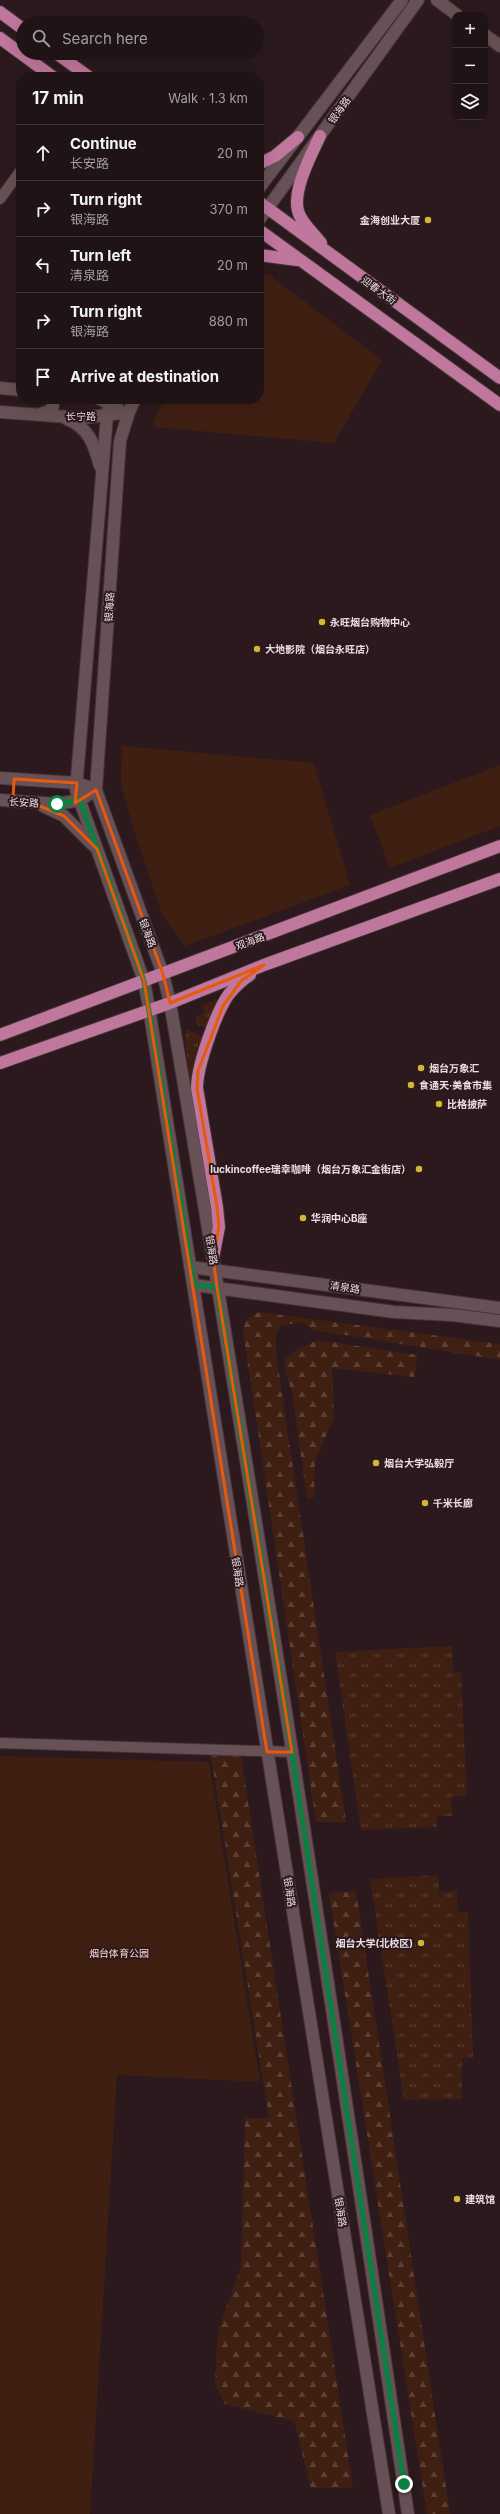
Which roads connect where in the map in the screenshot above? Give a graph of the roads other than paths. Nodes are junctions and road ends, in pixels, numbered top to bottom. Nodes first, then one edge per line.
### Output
1 (402, 0) edge
2 (418, 0) edge
3 (437, 0) edge
4 (0, 12) edge
5 (453, 12) edge
6 (16, 24) edge
7 (488, 37) edge
8 (0, 38) edge
9 (500, 46) edge
10 (16, 50) edge
11 (30, 60) edge
12 (66, 60) edge
13 (47, 72) edge
14 (82, 72) edge
15 (320, 136) junction
16 (298, 137) junction
17 (264, 162) edge
18 (16, 177) edge
19 (264, 181) edge
20 (0, 199) edge
21 (264, 204) edge
22 (264, 206) edge
23 (264, 234) edge
24 (264, 256) edge
25 (332, 256) junction
26 (301, 261) junction
27 (500, 378) edge
28 (0, 388) edge
29 (16, 390) edge
30 (53, 404) edge
31 (107, 404) edge
32 (114, 404) edge
33 (133, 404) edge
34 (500, 405) edge
35 (0, 412) edge
36 (128, 412) junction
37 (38, 414) junction
38 (107, 415) junction
39 (60, 416) junction
40 (102, 476) junction
41 (0, 778) edge
42 (14, 779) junction
43 (77, 783) junction
44 (96, 790) junction
45 (0, 800) edge
46 (80, 800) junction
47 (13, 801) junction
48 (30, 802) junction
49 (500, 846) edge
50 (97, 849) junction
51 (500, 879) edge
52 (264, 965) junction
53 (163, 974) junction
54 (144, 981) junction
55 (170, 1003) junction
56 (149, 1008) junction
57 (0, 1035) edge
58 (0, 1063) edge
59 (214, 1263) junction
60 (190, 1267) junction
61 (194, 1285) junction
62 (217, 1287) junction
63 (500, 1308) edge
64 (500, 1321) edge
65 (0, 1743) edge
66 (267, 1752) junction
67 (292, 1752) junction
68 (390, 2514) edge
69 (408, 2514) edge

1 - 16 main road, 银海路
2 - 15 main road, 银海路
3 - 5 main road
4 - 6 main road
7 - 9 main road
8 - 10 main road
11 - 13 main road
12 - 14 main road
15 - 21 main road, 银海路
15 - 25 main road
16 - 17 main road
16 - 19 main road, 银海路
18 - 20 street
22 - 25 main road, 迎春大街
23 - 26 main road
24 - 26 main road
25 - 27 main road, 迎春大街
26 - 34 main road
28 - 29 main road
30 - 37 main road
31 - 38 main road, 银海路
32 - 36 main road
33 - 36 main road, 银海路
35 - 37 main road, 长宁路
36 - 38 main road, 长宁路
36 - 44 main road, 银海路
37 - 39 main road, 长宁路
38 - 39 main road, 长宁路
38 - 40 main road, 银海路
39 - 40 main road
40 - 43 main road, 银海路
41 - 42 main road
42 - 43 main road
42 - 47 main road
43 - 44 main road
43 - 46 main road, 银海路
44 - 46 main road, 长安路
44 - 53 main road, 银海路
45 - 47 main road, 长安路
46 - 48 main road, 长安路
46 - 50 main road, 银海路
47 - 48 main road, 长安路
48 - 50 main road
49 - 53 main road, 观海路
50 - 54 main road, 银海路
51 - 52 main road
52 - 55 main road
52 - 59 main road
53 - 54 main road, 观海路
53 - 55 main road, 银海路
54 - 56 main road, 银海路
54 - 57 main road, 观海路
55 - 56 main road
55 - 59 main road, 银海路
56 - 58 main road
56 - 60 main road, 银海路
59 - 60 main road, 清泉路
59 - 62 main road, 银海路
59 - 63 main road, 清泉路
60 - 61 main road, 银海路
61 - 62 main road, 清泉路
61 - 66 main road, 银海路
62 - 64 main road, 清泉路
62 - 67 main road, 银海路
65 - 66 street
66 - 67 street
66 - 68 main road, 银海路
67 - 69 main road, 银海路

